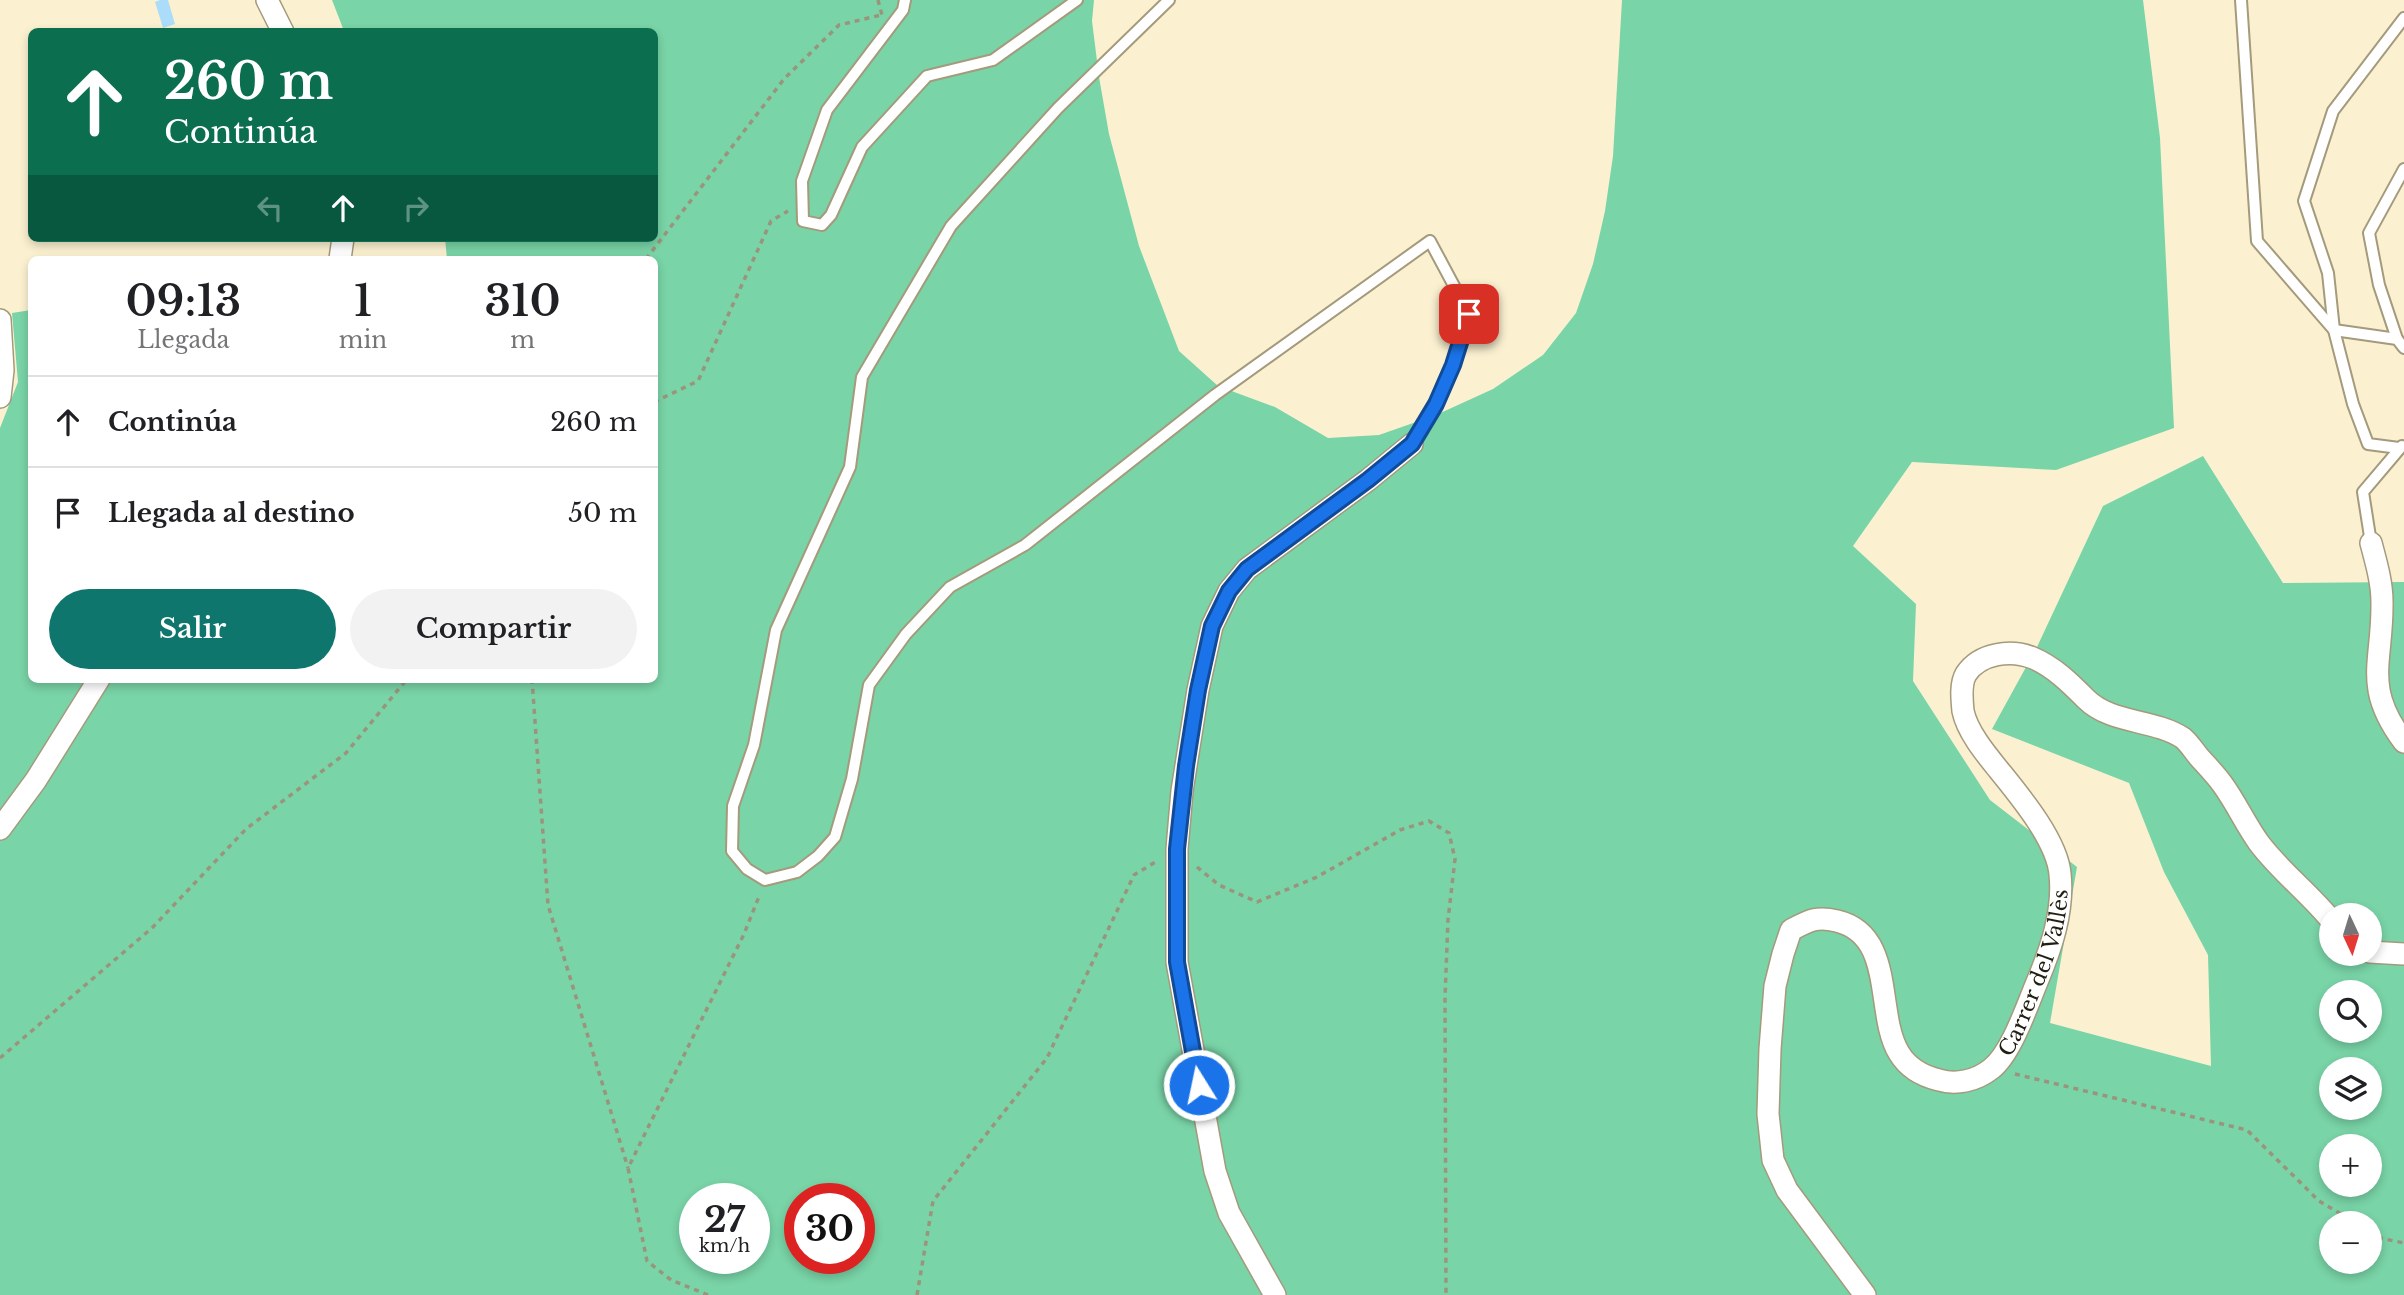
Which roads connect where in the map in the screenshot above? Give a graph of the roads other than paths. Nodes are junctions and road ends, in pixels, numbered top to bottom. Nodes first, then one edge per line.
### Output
1 (267, 0) edge
2 (1077, 0) edge
3 (1169, 0) edge
4 (2241, 0) edge
5 (904, 5) edge
6 (2404, 18) edge
7 (281, 28) edge
8 (2404, 169) edge
9 (0, 320) edge
10 (2334, 330) junction
11 (2401, 343) edge
12 (0, 397) edge
13 (1412, 444) joint
14 (2401, 446) edge
15 (2371, 543) joint
16 (97, 683) edge
17 (2404, 742) edge
18 (0, 829) edge
19 (2319, 907) edge
20 (2382, 953) edge
21 (2404, 954) edge
22 (1275, 1295) edge
23 (1865, 1295) edge

1 - 7 street
2 - 5 lane
3 - 13 lane
4 - 10 lane
6 - 10 lane
8 - 11 lane
9 - 12 street
10 - 11 lane
10 - 14 lane
13 - 22 street
14 - 15 lane
15 - 17 street
16 - 18 street
19 - 23 street, Carrer del Vallès
20 - 21 street

